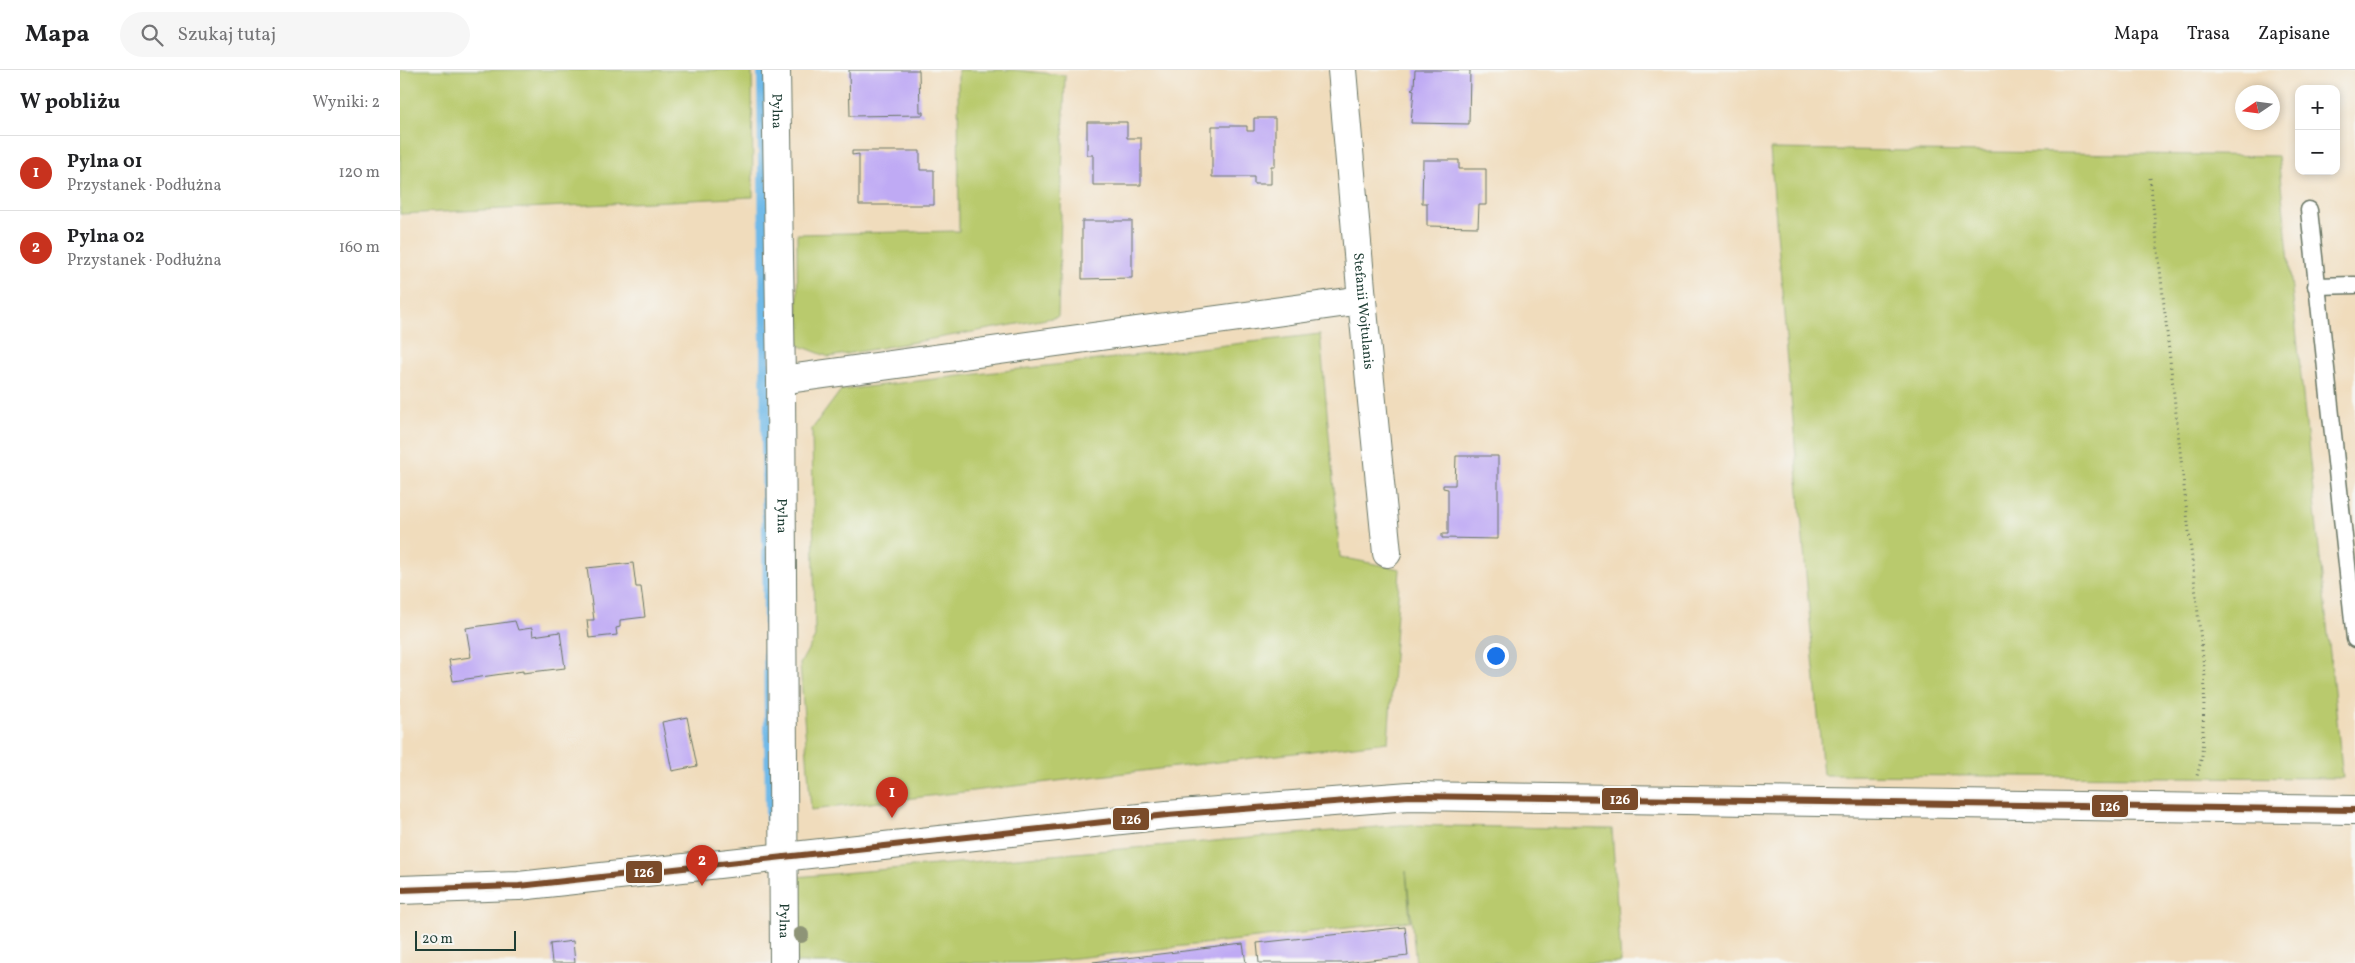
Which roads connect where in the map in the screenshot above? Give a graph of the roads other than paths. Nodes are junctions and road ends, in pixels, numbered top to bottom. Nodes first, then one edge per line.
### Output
1 (776, 70) edge
2 (1342, 70) edge
3 (2309, 210) dead end
4 (2355, 285) edge
5 (2316, 286) junction
6 (1362, 300) junction
7 (781, 380) junction
8 (1388, 553) dead end
9 (2355, 639) edge
10 (2355, 810) edge
11 (782, 855) junction
12 (400, 890) edge
13 (784, 963) edge

1 - 7 street, Pylna
2 - 6 street, Stefanii Wojtulanis
3 - 5 lane
4 - 5 lane
5 - 9 lane
6 - 7 street
6 - 8 street, Stefanii Wojtulanis
7 - 11 street, Pylna
10 - 11 street
11 - 12 street
11 - 13 street, Pylna

